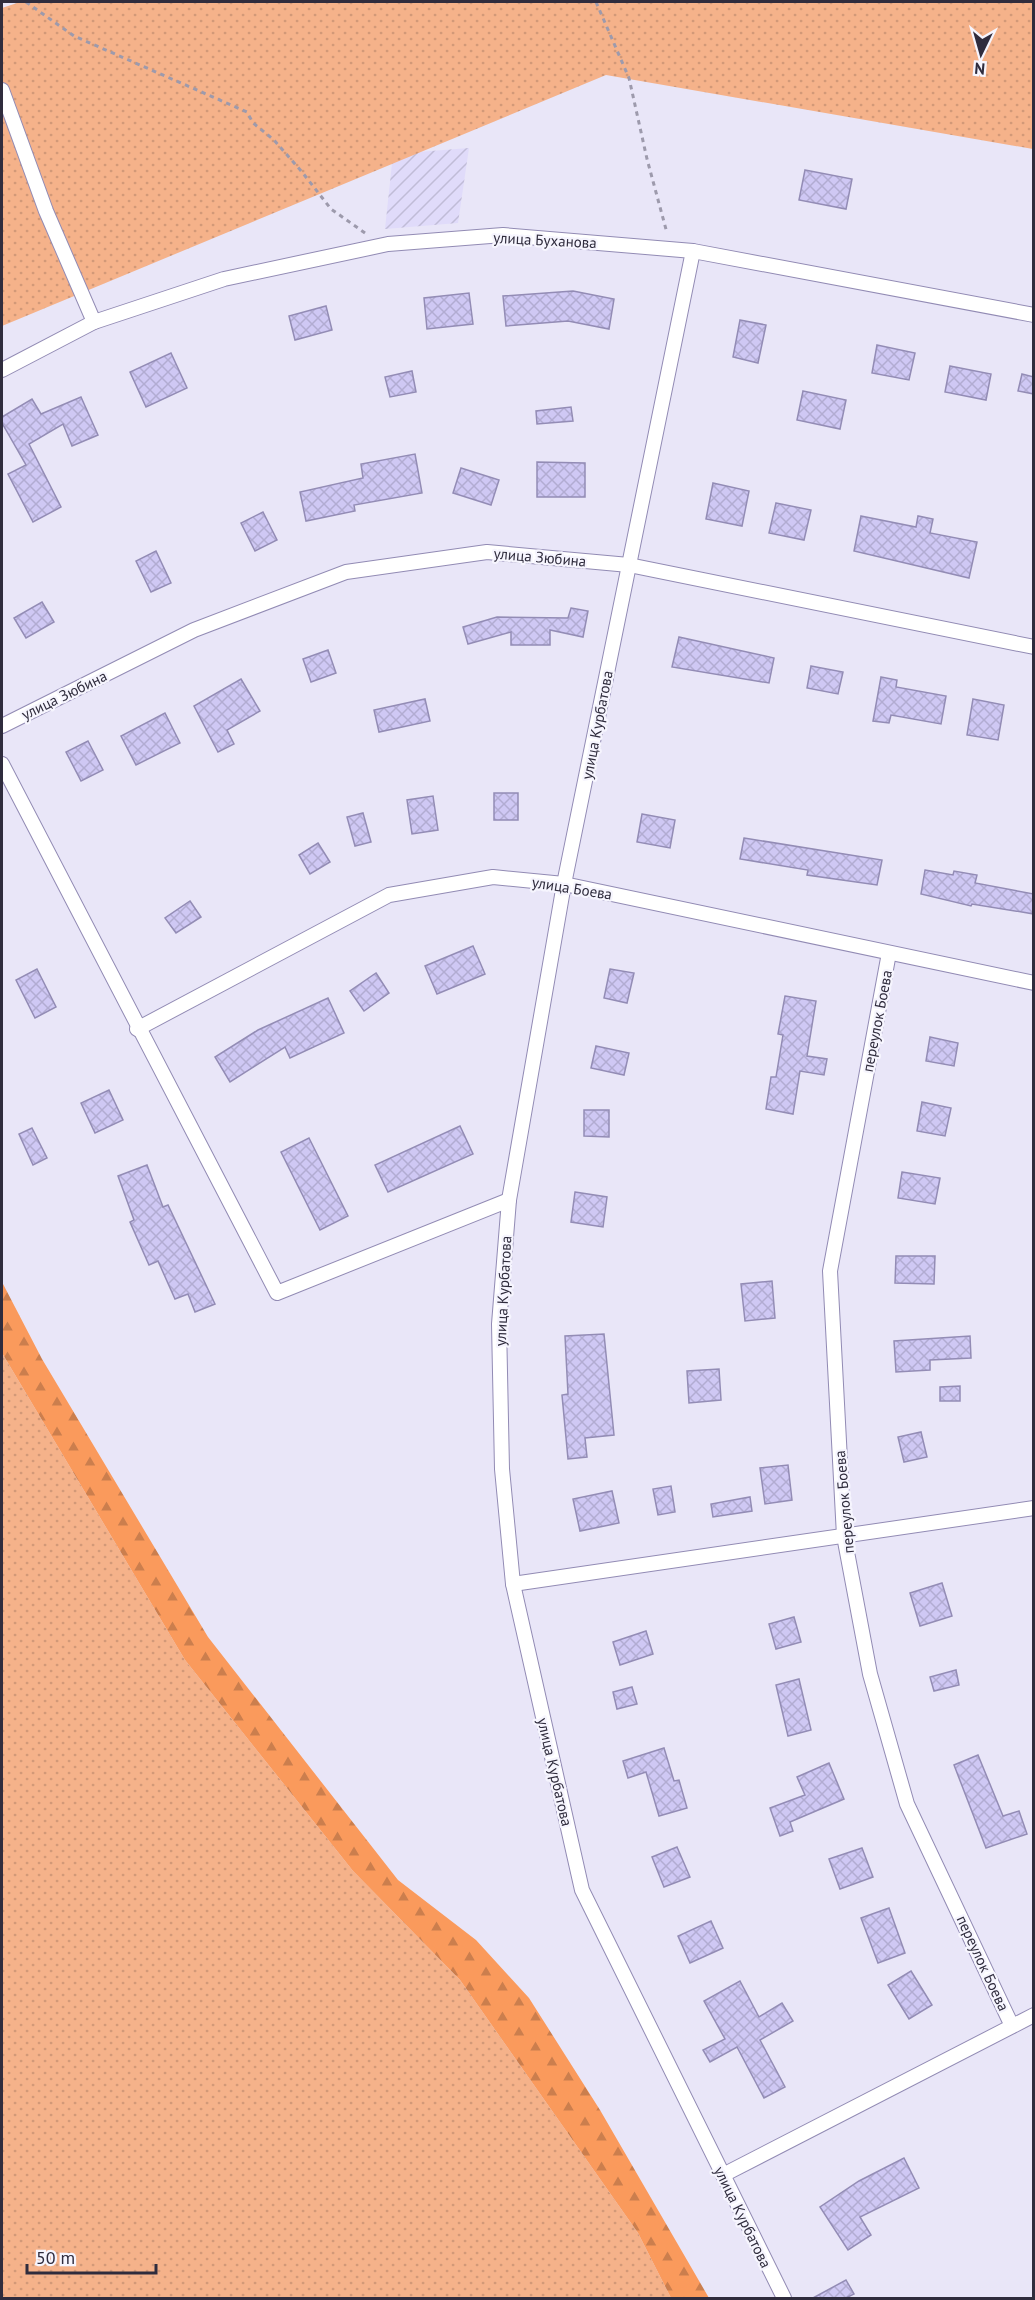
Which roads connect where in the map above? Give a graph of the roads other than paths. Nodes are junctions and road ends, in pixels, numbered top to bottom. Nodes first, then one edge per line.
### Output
1 (2, 90) edge
2 (693, 251) junction
3 (1034, 315) edge
4 (94, 322) junction
5 (2, 370) edge
6 (629, 565) junction
7 (1034, 647) edge
8 (2, 726) edge
9 (2, 764) edge
10 (564, 884) junction
11 (889, 953) junction
12 (1034, 983) edge
13 (138, 1029) junction
14 (509, 1200) junction
15 (1034, 1508) edge
16 (844, 1536) junction
17 (513, 1584) junction
18 (1034, 2015) edge
19 (1012, 2026) junction
20 (723, 2175) junction
21 (784, 2298) edge

1 - 4 street
2 - 3 street, улица Буханова
2 - 4 street, улица Буханова
2 - 6 street, улица Курбатова
4 - 5 street, улица Буханова
6 - 7 street, улица Зюбина
6 - 8 street, улица Зюбина
6 - 10 street, улица Курбатова
9 - 13 street
10 - 11 street, улица Боева
10 - 13 street, улица Боева
10 - 14 street, улица Курбатова
11 - 12 street, улица Боева
11 - 16 street, переулок Боева
13 - 14 street
14 - 17 street, улица Курбатова
15 - 16 street
16 - 17 street
16 - 19 street, переулок Боева
17 - 20 street, улица Курбатова
18 - 19 street
19 - 20 street
20 - 21 street, улица Курбатова

